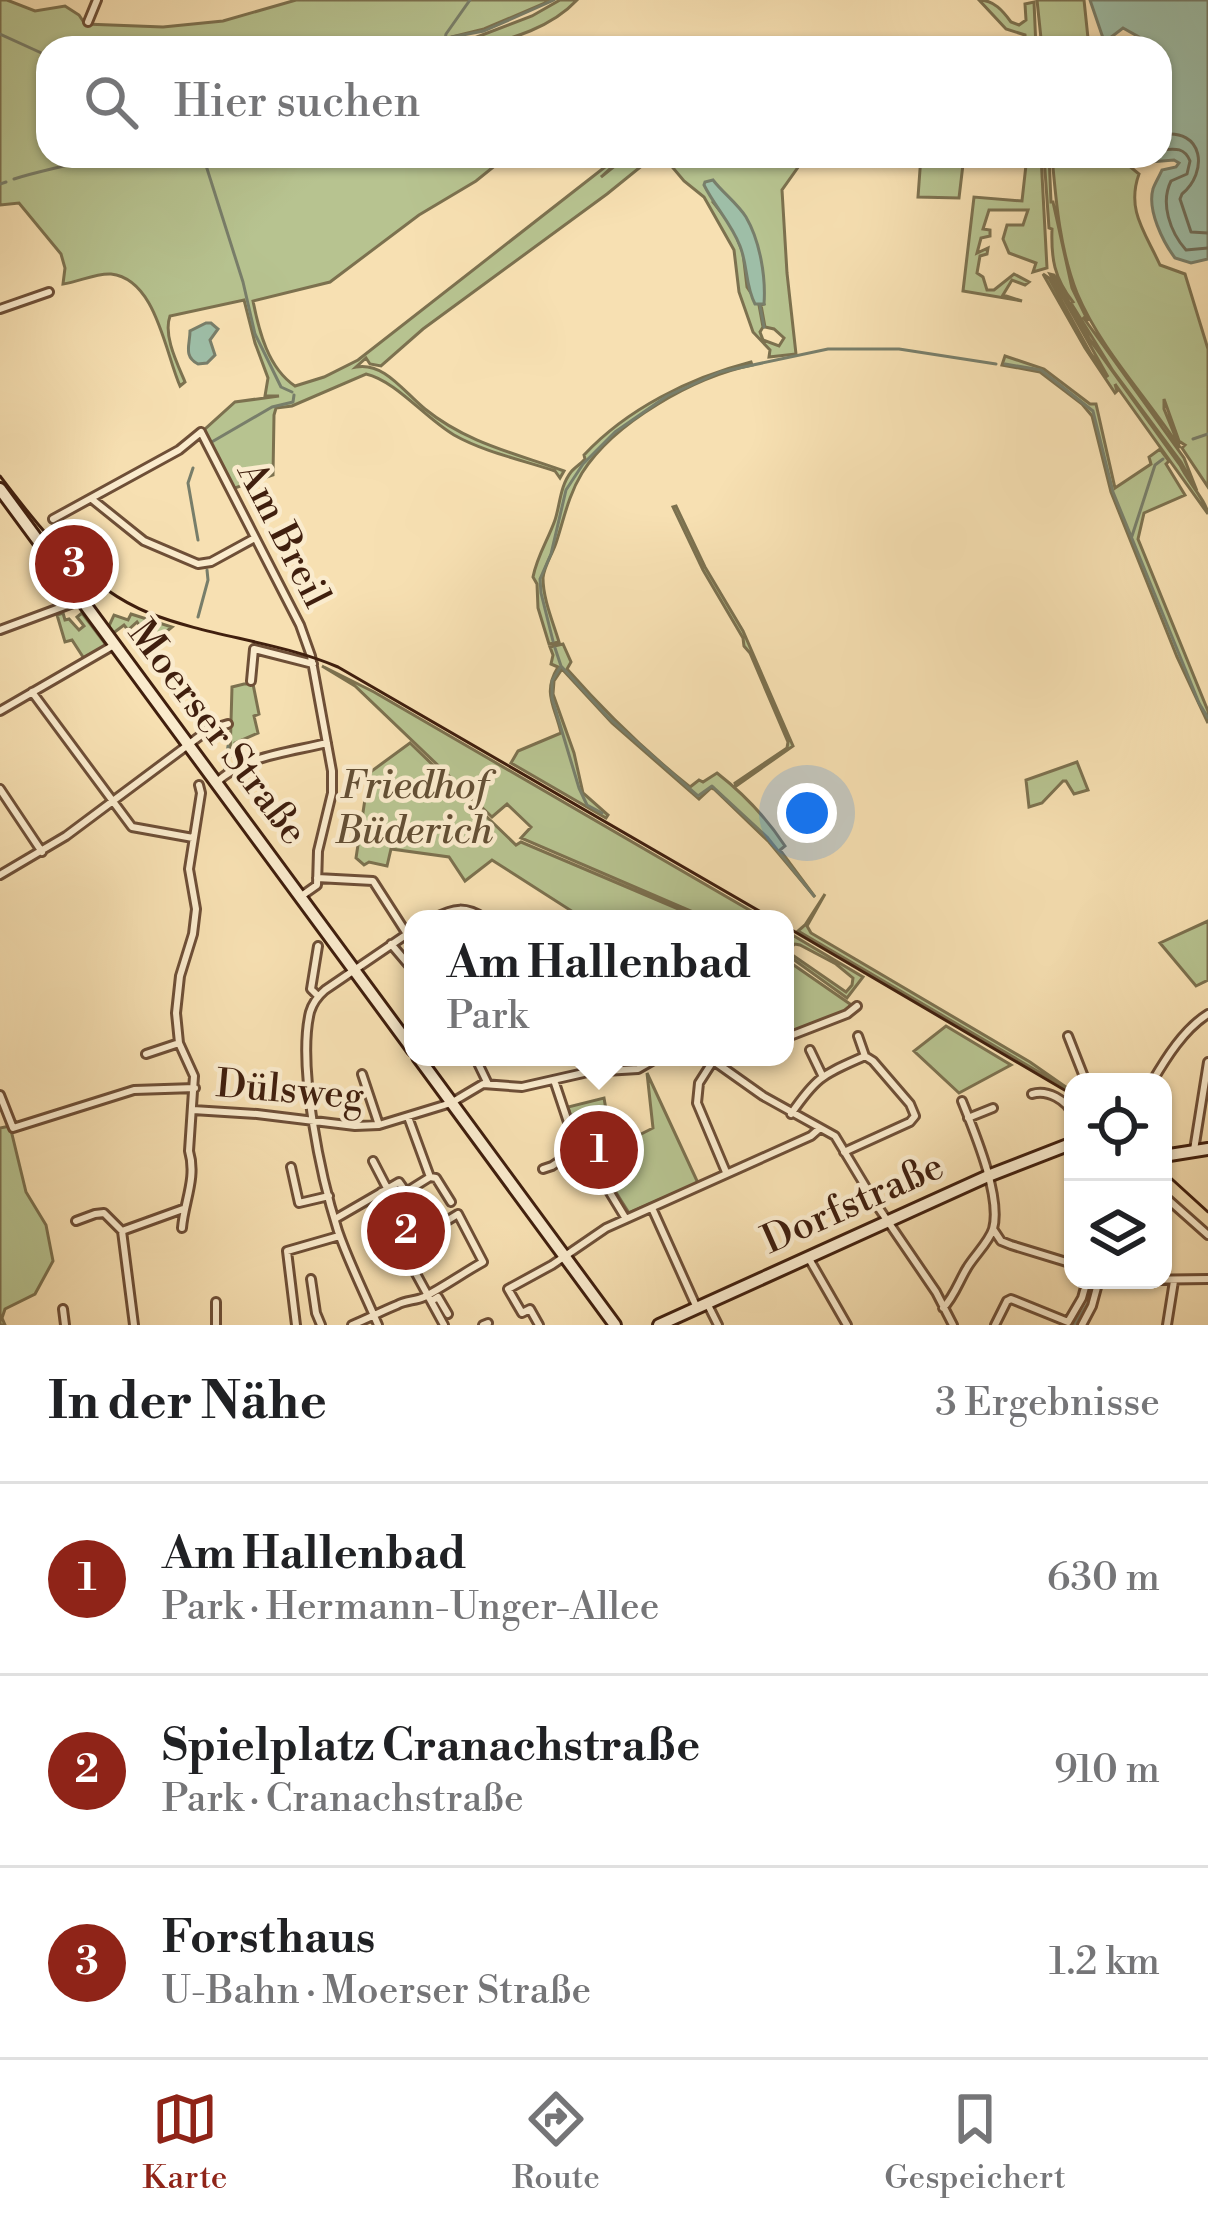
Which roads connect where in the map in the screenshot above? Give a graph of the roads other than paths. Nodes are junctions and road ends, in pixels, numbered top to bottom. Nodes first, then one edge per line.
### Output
1 (97, 0) edge
2 (88, 22) dead end
3 (49, 292) dead end
4 (0, 309) edge
5 (0, 490) edge
6 (91, 498) junction
7 (53, 519) dead end
8 (255, 538) junction
9 (80, 600) junction
10 (0, 630) edge
11 (114, 645) junction
12 (313, 664) junction
13 (251, 681) dead end
14 (32, 692) junction
15 (0, 711) edge
16 (228, 724) dead end
17 (328, 743) junction
18 (188, 746) junction
19 (216, 783) junction
20 (0, 788) edge
21 (200, 795) dead end
22 (112, 800) junction
23 (194, 838) junction
24 (42, 852) junction
25 (0, 875) edge
26 (317, 881) junction
27 (300, 897) junction
28 (404, 925) edge
29 (404, 936) edge
30 (391, 944) junction
31 (318, 946) dead end
32 (404, 959) edge
33 (353, 969) junction
34 (318, 997) junction
35 (857, 1006) dead end
36 (1208, 1015) edge
37 (794, 1035) edge
38 (858, 1036) dead end
39 (1068, 1036) dead end
40 (404, 1037) edge
41 (179, 1043) junction
42 (810, 1050) dead end
43 (146, 1054) dead end
44 (866, 1056) junction
45 (1208, 1062) edge
46 (426, 1066) edge
47 (479, 1066) edge
48 (643, 1066) edge
49 (707, 1066) edge
50 (722, 1066) edge
51 (1082, 1073) edge
52 (1158, 1073) edge
53 (362, 1074) dead end
54 (823, 1075) junction
55 (554, 1080) junction
56 (488, 1084) junction
57 (195, 1088) junction
58 (1032, 1094) dead end
59 (0, 1096) edge
60 (452, 1102) junction
61 (962, 1102) dead end
62 (1064, 1103) edge
63 (993, 1108) dead end
64 (193, 1110) junction
65 (791, 1114) junction
66 (408, 1116) junction
67 (968, 1118) junction
68 (314, 1121) junction
69 (379, 1125) junction
70 (820, 1128) junction
71 (1064, 1146) edge
72 (582, 1147) junction
73 (1194, 1150) junction
74 (1208, 1150) edge
75 (844, 1152) junction
76 (1172, 1156) edge
77 (373, 1161) dead end
78 (291, 1167) dead end
79 (543, 1169) dead end
80 (727, 1174) junction
81 (988, 1176) junction
82 (430, 1177) junction
83 (384, 1190) junction
84 (329, 1196) junction
85 (451, 1202) dead end
86 (1172, 1203) edge
87 (652, 1208) junction
88 (183, 1209) junction
89 (396, 1218) dead end
90 (626, 1219) junction
91 (335, 1220) junction
92 (76, 1221) dead end
93 (888, 1221) junction
94 (182, 1228) dead end
95 (391, 1228) dead end
96 (993, 1229) junction
97 (122, 1231) junction
98 (1208, 1235) edge
99 (340, 1236) junction
100 (402, 1249) junction
101 (565, 1257) junction
102 (808, 1257) junction
103 (1064, 1261) edge
104 (311, 1279) dead end
105 (1208, 1279) edge
106 (1174, 1281) joint
107 (1084, 1289) edge
108 (1097, 1289) edge
109 (430, 1297) junction
110 (216, 1302) dead end
111 (702, 1305) junction
112 (943, 1308) junction
113 (63, 1309) dead end
114 (448, 1314) dead end
115 (376, 1321) edge
116 (1067, 1323) edge
117 (950, 1324) edge
118 (65, 1325) edge
119 (134, 1325) edge
120 (216, 1325) edge
121 (296, 1325) edge
122 (321, 1325) edge
123 (352, 1325) edge
124 (445, 1325) edge
125 (538, 1325) edge
126 (615, 1325) edge
127 (659, 1325) edge
128 (718, 1325) edge
129 (847, 1325) edge
130 (994, 1325) edge
131 (1082, 1325) edge
132 (1167, 1325) edge

1 - 2 street
3 - 4 street
5 - 9 main road, Moerser Straße
6 - 7 street
6 - 8 street
6 - 8 street, Am Breil
8 - 12 street, Am Breil
9 - 10 street
9 - 11 main road, Moerser Straße
11 - 14 street
11 - 18 main road, Moerser Straße
12 - 13 street, Am Breil
12 - 17 street, Am Breil
14 - 15 street
14 - 22 street
16 - 18 street
17 - 19 street
17 - 26 street, Am Breil
18 - 19 main road, Moerser Straße
18 - 22 street
19 - 27 main road, Moerser Straße
20 - 24 street
21 - 23 street
22 - 23 street
22 - 24 street
23 - 41 street
24 - 25 street
26 - 27 street, Moerser Straße
26 - 28 street
27 - 33 main road, Moerser Straße
29 - 30 street
30 - 32 street
30 - 33 street
31 - 34 street
33 - 34 street
33 - 40 main road, Moerser Straße
34 - 68 street
35 - 37 street
36 - 52 street
38 - 44 street
39 - 51 street
41 - 43 street
41 - 57 street
42 - 54 street
44 - 54 street
44 - 75 street
45 - 73 street
46 - 60 main road, Moerser Straße
47 - 56 street
48 - 55 street
49 - 80 street
50 - 65 street
53 - 69 street
54 - 65 street
55 - 56 street
55 - 72 street
56 - 60 street, Dülsweg
57 - 59 street
57 - 64 street
58 - 62 street
60 - 66 street, Dülsweg
60 - 101 main road, Moerser Straße
61 - 67 street
63 - 67 street
64 - 68 street, Dülsweg
64 - 88 street
65 - 70 street
66 - 69 street, Dülsweg
66 - 82 street
67 - 81 street
68 - 69 street, Dülsweg
68 - 84 street
70 - 75 street
70 - 80 street
71 - 81 main road, Dorfstraße
72 - 79 street
72 - 90 street
73 - 74 main road
73 - 76 main road
75 - 93 street
77 - 83 street
78 - 84 street
80 - 87 street
81 - 93 main road, Dorfstraße
81 - 96 street
82 - 83 street
82 - 85 street
83 - 89 street
83 - 91 street
84 - 91 street
86 - 98 street
87 - 90 street
87 - 111 street
88 - 94 street
88 - 97 street
90 - 101 street
91 - 99 street
92 - 97 street
93 - 102 main road, Dorfstraße
93 - 112 street
95 - 100 street
96 - 103 street
96 - 112 street
97 - 119 street
99 - 115 street
99 - 121 street
100 - 109 street
100 - 109 street
101 - 125 street
101 - 126 main road, Moerser Straße
102 - 111 main road, Dorfstraße
102 - 129 street
104 - 122 street
105 - 106 street
106 - 132 street
107 - 116 street
108 - 131 street
109 - 114 street
109 - 115 street
109 - 124 street
110 - 120 street
111 - 127 main road, Dorfstraße
111 - 128 street
112 - 117 street
113 - 118 street
115 - 123 street
116 - 130 street

